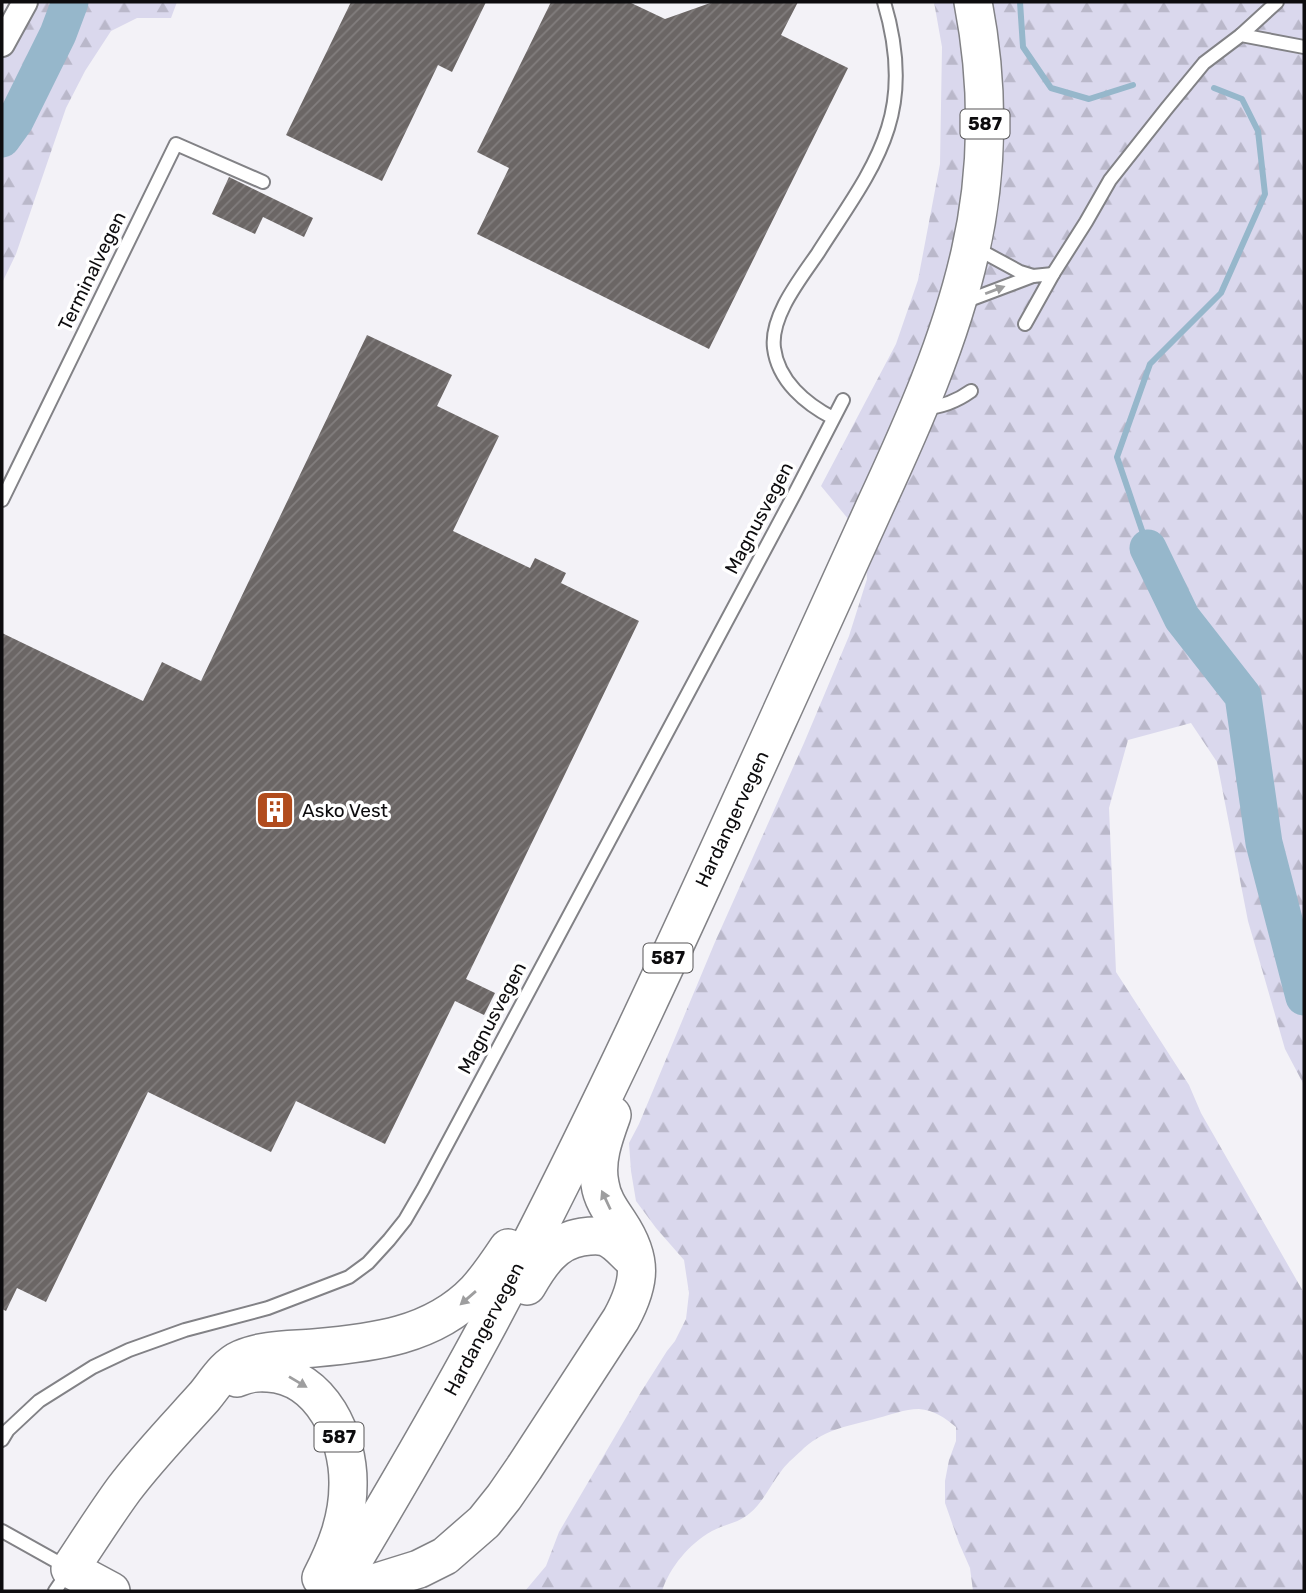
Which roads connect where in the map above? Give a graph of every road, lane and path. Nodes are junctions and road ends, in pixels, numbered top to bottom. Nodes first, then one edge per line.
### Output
1 (25, 2) edge
2 (884, 2) edge
3 (973, 2) edge
4 (1277, 2) edge
5 (1241, 35) junction
6 (2, 44) edge
7 (1304, 47) edge
8 (263, 182) dead end
9 (972, 246) junction
10 (1053, 274) junction
11 (1033, 276) junction
12 (957, 304) junction
13 (1025, 324) dead end
14 (971, 391) dead end
15 (843, 400) dead end
16 (918, 409) junction
17 (834, 418) junction
18 (2, 500) edge
19 (725, 836) junction
20 (674, 945) junction
21 (635, 1261) junction
22 (211, 1390) junction
23 (2, 1440) edge
24 (401, 1483) junction
25 (2, 1531) edge
26 (63, 1580) edge
27 (347, 1590) edge
28 (111, 1591) edge
29 (313, 1591) edge

1 - 6 street
2 - 17 lane
3 - 9 main road, Hardangervegen / 587
4 - 5 lane
5 - 7 lane
5 - 10 lane
8 - 18 lane, Terminalvegen
9 - 11 lane
9 - 12 main road, Hardangervegen / 587
10 - 11 lane
10 - 13 lane
12 -> 11 lane
12 - 16 main road, Hardangervegen / 587
14 - 16 lane
15 - 17 lane, Magnusvegen
16 - 19 main road, Hardangervegen / 587
17 - 23 lane, Magnusvegen
19 - 20 main road, Hardangervegen / 587
21 -> 19 main road, 587
20 -> 22 main road, 587
20 - 24 main road, Hardangervegen / 587
21 - 24 main road, 587
21 - 27 main road, 587
22 - 26 main road, 587
22 -> 29 main road, 587
24 - 27 main road, Hardangervegen / 587
25 - 26 lane
26 - 28 main road

